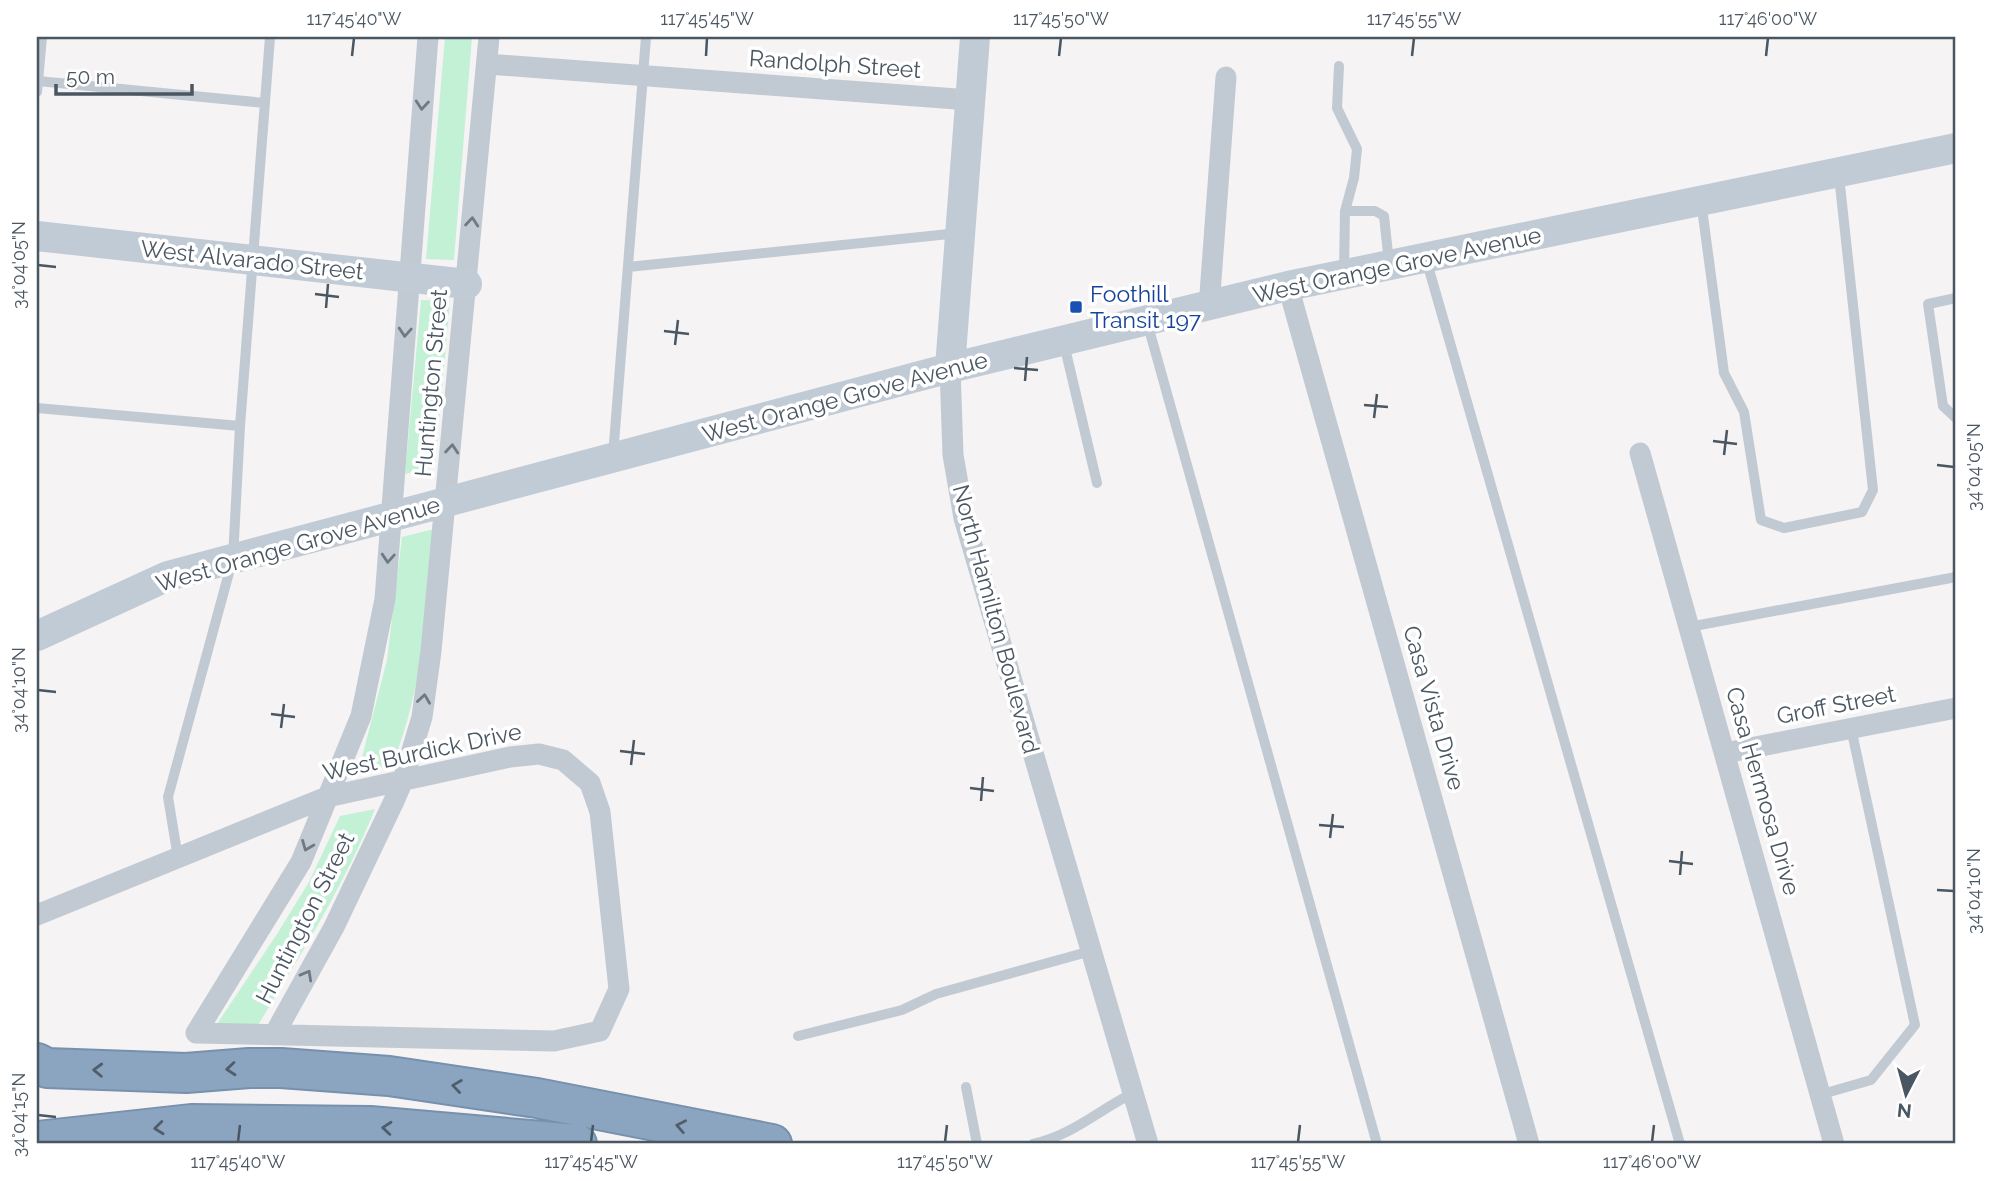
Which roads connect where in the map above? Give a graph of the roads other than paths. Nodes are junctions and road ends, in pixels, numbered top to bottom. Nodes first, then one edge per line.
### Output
1 (42, 37) edge
2 (270, 37) edge
3 (428, 37) edge
4 (489, 37) edge
5 (646, 37) edge
6 (975, 37) edge
7 (487, 64) junction
8 (1339, 66) dead end
9 (643, 76) junction
10 (1226, 77) dead end
11 (37, 86) edge
12 (970, 100) junction
13 (265, 103) junction
14 (1956, 148) edge
15 (1838, 173) junction
16 (1701, 201) junction
17 (1345, 211) junction
18 (960, 233) junction
19 (37, 236) edge
20 (1426, 258) junction
21 (253, 260) junction
22 (1389, 265) junction
23 (628, 267) junction
24 (1344, 275) junction
25 (408, 278) junction
26 (467, 284) junction
27 (1288, 286) junction
28 (1956, 298) edge
29 (1209, 307) junction
30 (1147, 321) junction
31 (1063, 341) junction
32 (950, 368) junction
33 (37, 408) edge
34 (1956, 418) edge
35 (240, 426) junction
36 (1640, 453) dead end
37 (612, 458) junction
38 (1097, 483) dead end
39 (447, 502) junction
40 (391, 517) junction
41 (233, 558) junction
42 (1956, 577) edge
43 (1689, 627) junction
44 (37, 636) edge
45 (1956, 708) edge
46 (1851, 728) junction
47 (1725, 753) junction
48 (403, 780) junction
49 (327, 797) junction
50 (178, 858) junction
51 (37, 915) edge
52 (1091, 951) junction
53 (274, 1035) junction
54 (798, 1036) dead end
55 (37, 1063) edge
56 (966, 1087) dead end
57 (1133, 1093) junction
58 (1819, 1095) junction
59 (37, 1141) edge
60 (577, 1144) edge
61 (772, 1144) edge
62 (977, 1144) edge
63 (1033, 1144) edge
64 (1148, 1144) edge
65 (1377, 1144) edge
66 (1529, 1144) edge
67 (1680, 1144) edge
68 (1833, 1144) edge

1 - 11 lane
2 - 13 lane
3 -> 25 street
4 - 7 street, Huntington Street
5 - 9 lane
6 - 12 street, North Hamilton Boulevard
7 - 9 street, Randolph Street
26 -> 7 street, Huntington Street
8 - 17 lane
9 - 12 street, Randolph Street
9 - 23 lane
10 - 29 street
11 - 13 lane
12 - 18 street, North Hamilton Boulevard
13 - 21 lane
14 - 15 street, West Orange Grove Avenue
15 - 16 street, West Orange Grove Avenue
15 - 16 lane
16 - 20 street, West Orange Grove Avenue
17 - 22 lane
17 - 24 lane
18 - 23 lane
18 - 32 street, North Hamilton Boulevard
19 - 21 street, West Alvarado Street
20 - 22 street, West Orange Grove Avenue
20 - 67 lane
21 - 25 street, West Alvarado Street
21 - 35 lane
22 - 24 street, West Orange Grove Avenue
23 - 37 lane
24 - 27 street, West Orange Grove Avenue
25 - 26 street, West Alvarado Street
25 -> 40 street
39 -> 26 street, Huntington Street
27 - 29 street, West Orange Grove Avenue
27 - 66 street, Casa Vista Drive
28 - 34 lane
29 - 30 street, West Orange Grove Avenue
30 - 31 street, West Orange Grove Avenue
30 - 65 lane
31 - 32 street, West Orange Grove Avenue
31 - 38 lane
32 - 37 street, West Orange Grove Avenue
32 - 52 street, North Hamilton Boulevard
33 - 35 lane
35 - 41 lane
36 - 43 street, Casa Hermosa Drive
37 - 39 street, West Orange Grove Avenue
39 - 40 street, West Orange Grove Avenue
48 -> 39 street, Huntington Street
40 - 41 street, West Orange Grove Avenue
40 -> 49 street
41 - 44 street, West Orange Grove Avenue
41 - 50 lane
42 - 43 lane
43 - 47 street, Casa Hermosa Drive
45 - 46 street, Groff Street
46 - 47 street, Groff Street
46 - 58 lane
47 - 58 street, Casa Hermosa Drive
48 - 49 street, West Burdick Drive
53 -> 48 street, Huntington Street
48 - 53 street, West Burdick Drive
49 - 50 street, West Burdick Drive
49 -> 53 street, West Burdick Drive
50 - 51 street, West Burdick Drive
52 - 54 lane
52 - 57 street, North Hamilton Boulevard
61 -> 55 highway
56 - 62 lane
57 - 63 lane
57 - 64 street, North Hamilton Boulevard
58 - 68 street, Casa Hermosa Drive
60 -> 59 highway

